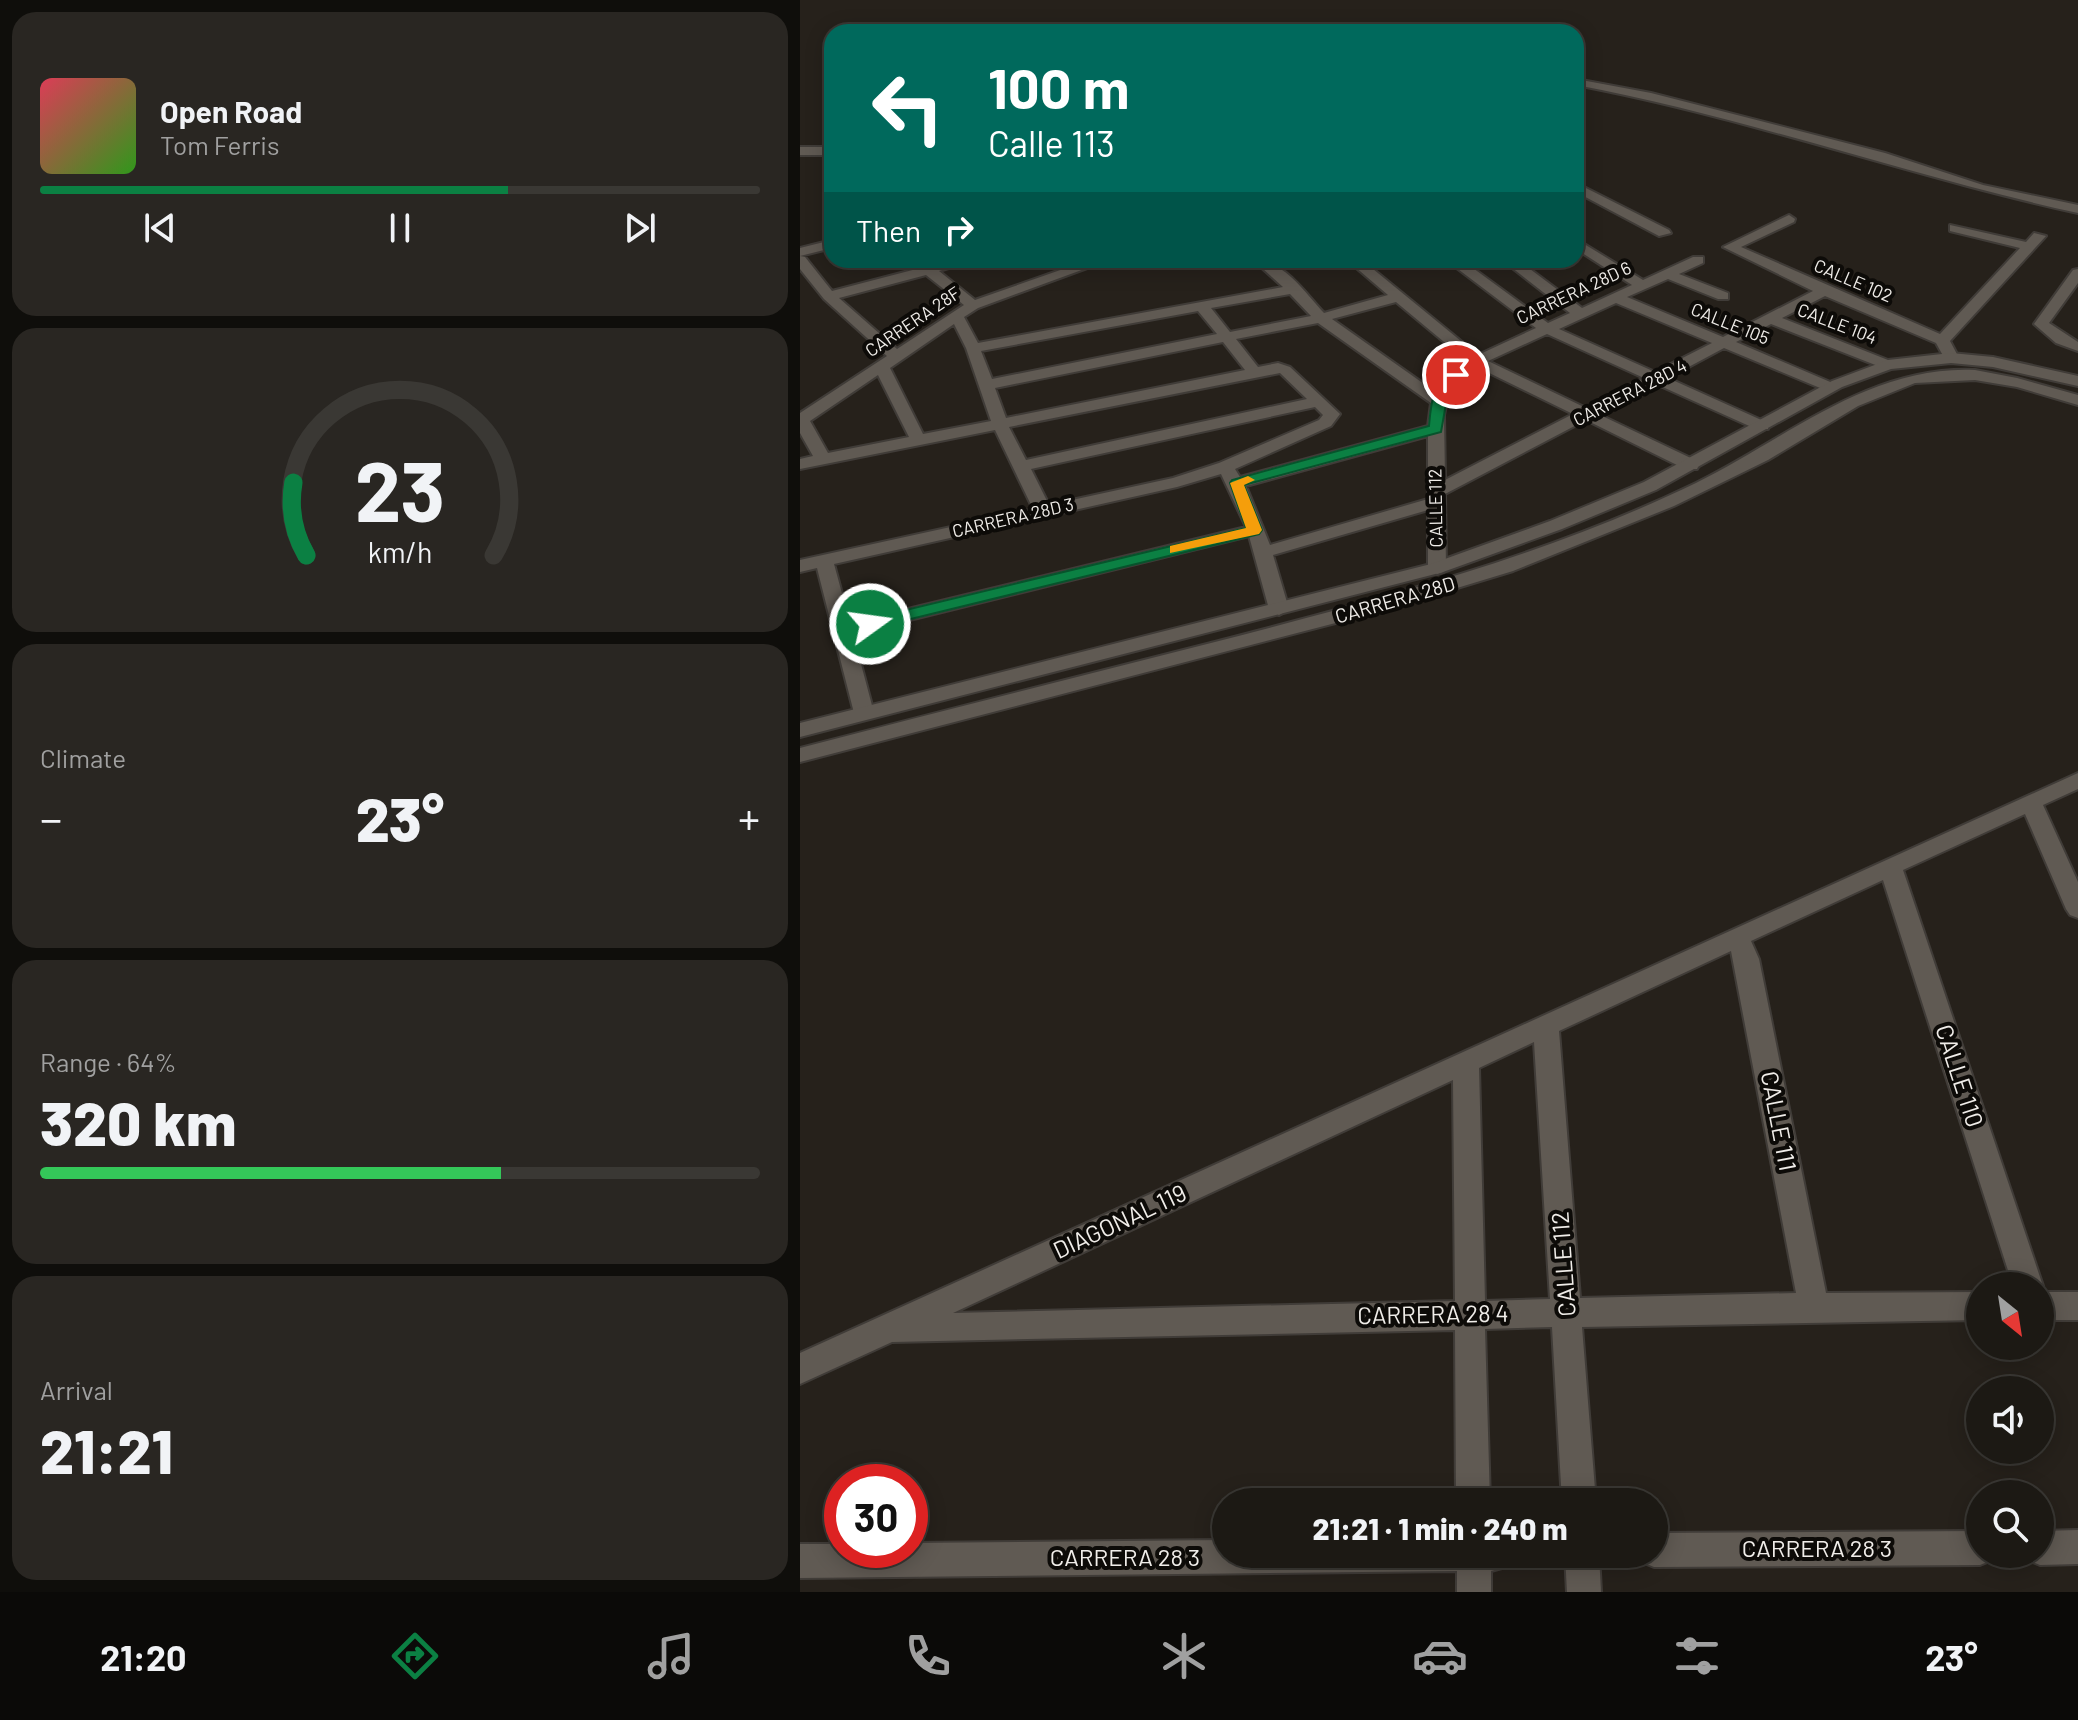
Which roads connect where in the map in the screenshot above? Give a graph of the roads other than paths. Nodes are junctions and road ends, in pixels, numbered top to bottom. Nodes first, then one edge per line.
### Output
1 (1584, 83) edge
2 (800, 151) edge
3 (824, 151) edge
4 (1584, 193) edge
5 (2078, 209) edge
6 (1789, 219) dead end
7 (1955, 228) dead end
8 (1664, 233) dead end
9 (824, 246) edge
10 (1584, 248) edge
11 (800, 252) edge
12 (800, 260) edge
13 (1698, 260) dead end
14 (937, 268) edge
15 (1079, 268) edge
16 (1271, 268) edge
17 (1363, 268) edge
18 (1464, 268) edge
19 (1520, 268) edge
20 (929, 270) junction
21 (1666, 273) junction
22 (2078, 273) edge
23 (1642, 285) junction
24 (1293, 289) junction
25 (1824, 291) junction
26 (829, 296) junction
27 (1723, 296) dead end
28 (1396, 297) junction
29 (1614, 297) junction
30 (973, 305) junction
31 (1203, 307) junction
32 (1580, 313) junction
33 (956, 315) junction
34 (1321, 318) junction
35 (1771, 319) junction
36 (1545, 328) junction
37 (1228, 338) junction
38 (1942, 340) junction
39 (1726, 344) junction
40 (2078, 347) edge
41 (973, 348) junction
42 (897, 357) junction
43 (1476, 361) junction
44 (1888, 365) junction
45 (1956, 366) junction
46 (882, 367) junction
47 (1255, 373) junction
48 (1657, 380) junction
49 (2078, 381) edge
50 (987, 385) junction
51 (1830, 387) junction
52 (2078, 400) edge
53 (1320, 401) junction
54 (1438, 401) junction
55 (1586, 415) junction
56 (801, 420) edge
57 (1000, 424) junction
58 (1762, 426) junction
59 (1436, 429) junction
60 (919, 442) junction
61 (824, 461) junction
62 (800, 464) edge
63 (1691, 465) junction
64 (1023, 466) junction
65 (1225, 467) junction
66 (1237, 483) junction
67 (1435, 497) junction
68 (1043, 511) junction
69 (1254, 530) junction
70 (1262, 553) junction
71 (824, 561) junction
72 (800, 566) edge
73 (1437, 568) junction
74 (1279, 609) junction
75 (840, 631) junction
76 (864, 713) junction
77 (800, 730) edge
78 (800, 755) edge
79 (2078, 780) edge
80 (2031, 802) junction
81 (1890, 867) junction
82 (2078, 909) edge
83 (1737, 937) junction
84 (1546, 1025) junction
85 (1454, 1069) junction
86 (2023, 1272) edge
87 (1966, 1306) edge
88 (2054, 1306) edge
89 (2078, 1306) edge
90 (1814, 1307) junction
91 (1567, 1312) junction
92 (1470, 1315) junction
93 (885, 1329) junction
94 (800, 1369) edge
95 (1473, 1488) edge
96 (1578, 1488) edge
97 (2078, 1547) edge
98 (1966, 1548) edge
99 (2054, 1548) edge
100 (1668, 1550) edge
101 (1212, 1557) edge
102 (800, 1561) edge
103 (1474, 1568) edge
104 (1583, 1568) edge
105 (1474, 1592) edge
106 (1584, 1592) edge

1 - 5 street
2 - 3 street
4 - 8 street
6 - 25 street, CALLE 102
7 - 38 street
9 - 11 street
10 - 23 street
12 - 26 street
13 - 21 street, CARRERA 28D 6
14 - 20 street
15 - 30 street, CARRERA 28F
16 - 24 street
17 - 28 street
18 - 36 street
19 - 32 street
20 - 26 street
20 - 30 street
21 - 23 street, CARRERA 28D 6
21 - 27 street
22 - 40 street
23 - 29 street, CARRERA 28D 6
24 - 31 street
24 - 34 street
25 - 35 street, CARRERA 28D 4
25 - 38 street, CALLE 102
26 - 42 street
28 - 34 street
28 - 43 street
29 - 32 street, CARRERA 28D 6
29 - 39 street, CALLE 105
30 - 33 street, CARRERA 28F
31 - 37 street
31 - 41 street
32 - 36 street, CARRERA 28D 6
33 - 41 street
33 - 42 street, CARRERA 28F
34 - 37 street
34 - 54 street
35 - 39 street, CARRERA 28D 4
35 - 44 street, CALLE 104
36 - 43 street, CARRERA 28D 6
36 - 48 street
37 - 47 street
37 - 50 street
38 - 45 street
39 - 48 street, CARRERA 28D 4
39 - 51 street, CALLE 105
41 - 50 street
42 - 46 street, CARRERA 28F
43 - 54 street, CARRERA 28D 6
43 - 55 street
44 - 45 street, CARRERA 28D
44 - 51 street, CARRERA 28D
45 - 49 street
45 - 52 street
45 - 78 street, CARRERA 28D
46 - 56 street, CARRERA 28F
46 - 60 street
47 - 53 street
47 - 57 street
48 - 55 street, CARRERA 28D 4
48 - 58 street
50 - 57 street
51 - 58 street, CARRERA 28D
53 - 64 street
53 - 65 street
54 - 59 street, CALLE 112
55 - 63 street
55 - 67 street, CARRERA 28D 4
56 - 61 street
57 - 60 street
57 - 64 street
58 - 63 street, CARRERA 28D
59 - 66 street
59 - 67 street, CALLE 112
60 - 61 street
61 - 62 street
63 - 73 street, CARRERA 28D
64 - 68 street
65 - 66 street
65 - 68 street, CARRERA 28D 3
66 - 69 street
67 - 70 street, CARRERA 28D 4
67 - 73 street, CALLE 112
68 - 71 street, CARRERA 28D 3
69 - 70 street
69 - 75 street
70 - 74 street
71 - 72 street, CARRERA 28D 3
71 - 75 street
73 - 74 street, CARRERA 28D
74 - 76 street, CARRERA 28D
75 - 76 street
76 - 77 street, CARRERA 28D
79 - 80 street, DIAGONAL 119
80 - 81 street, DIAGONAL 119
80 - 82 street
81 - 83 street, DIAGONAL 119
81 - 86 street, CALLE 110
83 - 84 street, DIAGONAL 119
83 - 90 street, CALLE 111
84 - 85 street, DIAGONAL 119
84 - 91 street, CALLE 112
85 - 92 street
85 - 93 street, DIAGONAL 119
87 - 90 street, CARRERA 28 4
88 - 89 street
90 - 91 street, CARRERA 28 4
91 - 92 street, CARRERA 28 4
91 - 96 street, CALLE 112
92 - 93 street, CARRERA 28 4
92 - 95 street
93 - 94 street, DIAGONAL 119
97 - 99 street
98 - 100 street, CARRERA 28 3
101 - 102 street, CARRERA 28 3
103 - 105 street
104 - 106 street

